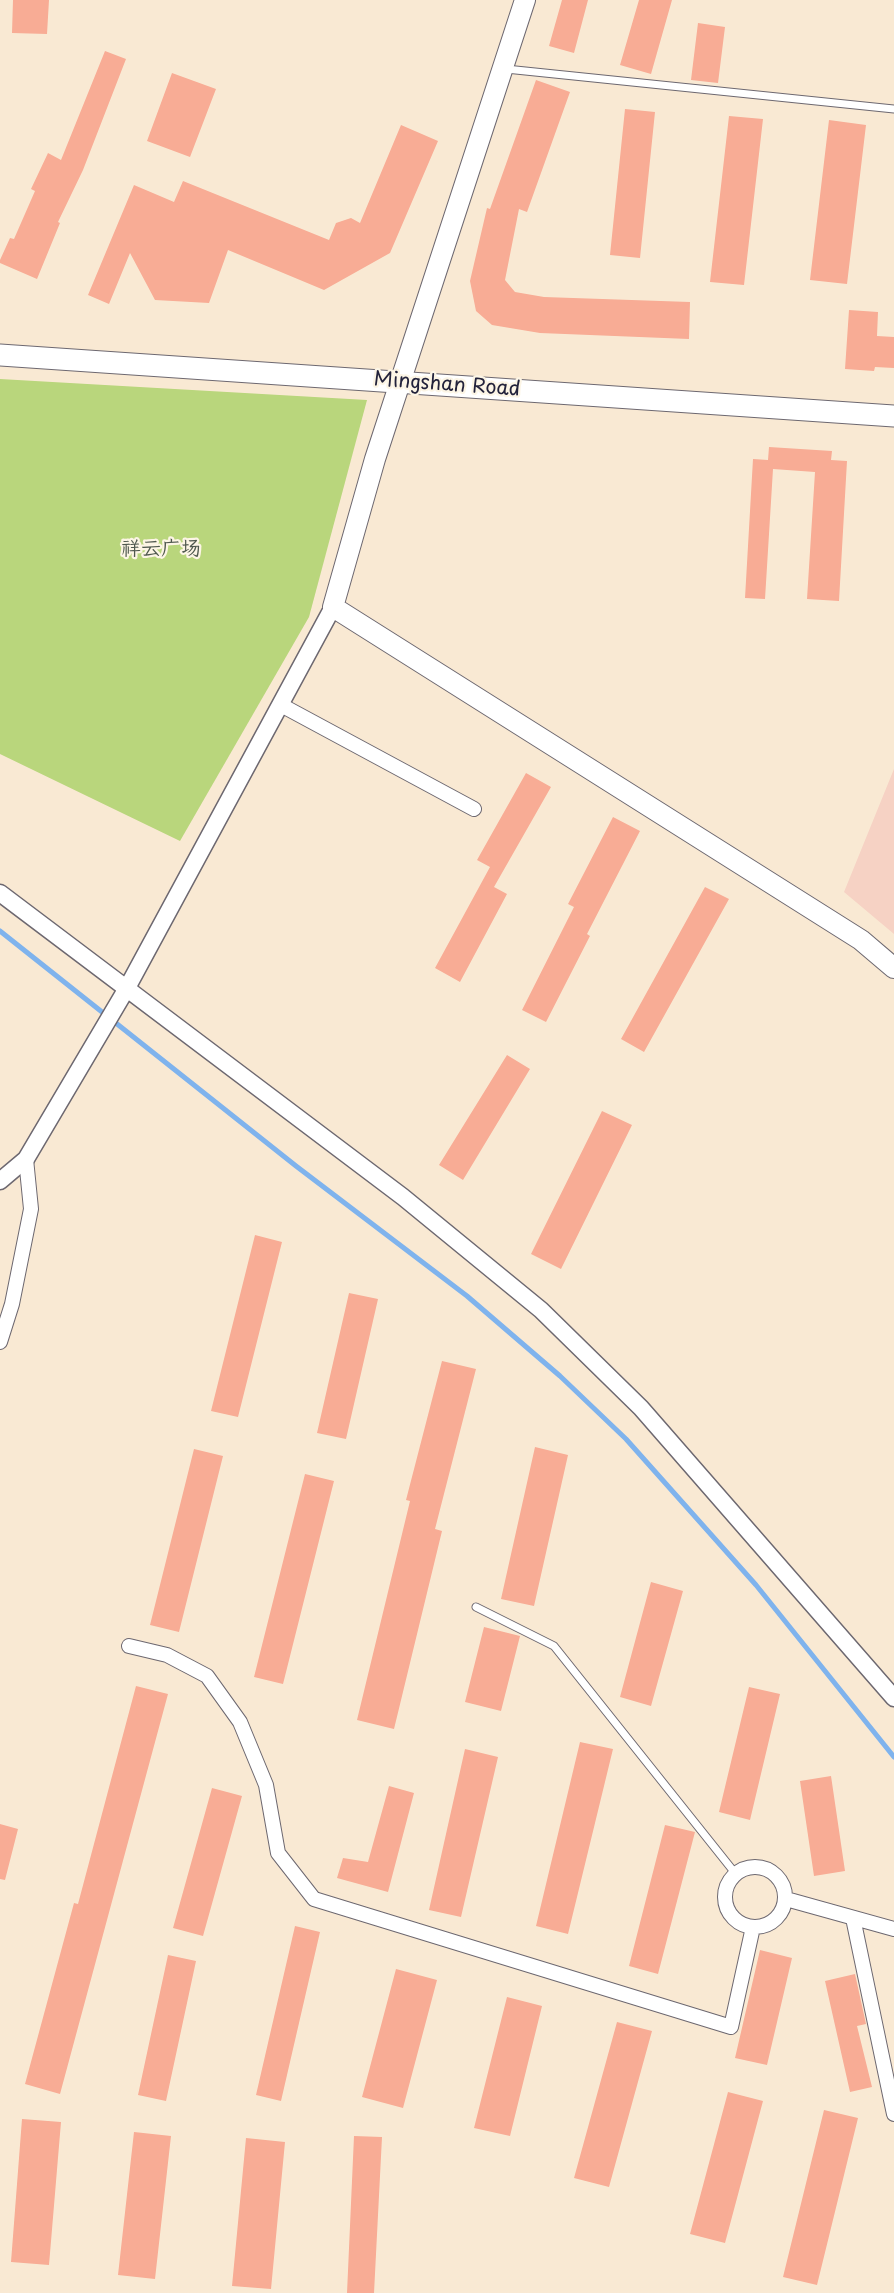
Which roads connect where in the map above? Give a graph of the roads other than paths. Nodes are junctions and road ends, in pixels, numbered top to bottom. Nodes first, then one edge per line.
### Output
1 (525, 0) edge
2 (504, 69) junction
3 (894, 109) edge
4 (0, 355) edge
5 (400, 382) junction
6 (894, 416) edge
7 (333, 607) junction
8 (281, 705) junction
9 (474, 809) dead end
10 (0, 892) edge
11 (894, 968) edge
12 (126, 988) junction
13 (26, 1159) junction
14 (0, 1181) edge
15 (0, 1342) edge
16 (476, 1607) dead end
17 (129, 1646) dead end
18 (894, 1698) edge
19 (735, 1873) junction
20 (786, 1899) junction
21 (853, 1918) junction
22 (753, 1927) junction
23 (894, 1929) edge
24 (894, 2114) edge

1 - 2 main road
2 - 3 lane
2 - 5 main road
4 - 5 main road, Mingshan Road
5 - 6 main road, Mingshan Road
5 - 7 main road
7 - 8 street
7 - 11 main road
8 - 9 street
8 - 12 street
10 - 12 street
12 - 13 street
12 - 18 street
13 - 14 street
13 - 15 street
16 - 19 lane
17 - 22 street
19 - 20 street
19 - 22 street
20 - 21 street
20 - 22 street
21 - 23 street
21 - 24 street

